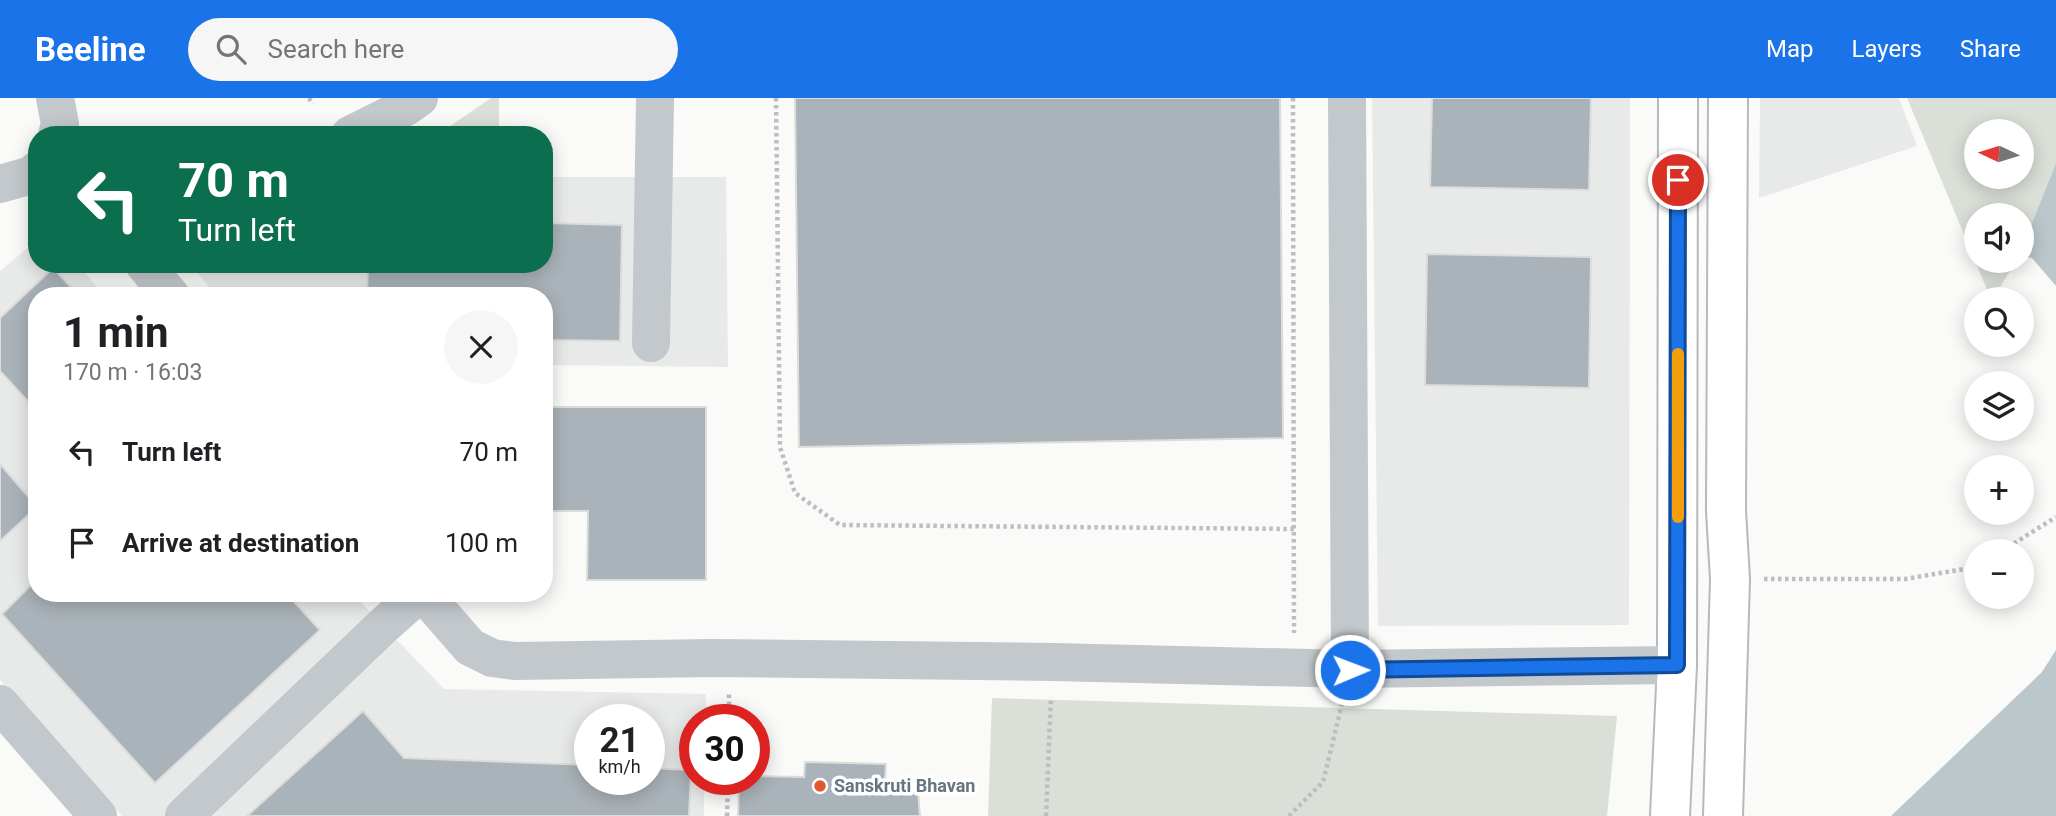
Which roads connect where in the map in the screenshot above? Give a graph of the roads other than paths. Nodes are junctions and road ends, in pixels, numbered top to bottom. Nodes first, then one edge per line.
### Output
1 (419, 98) edge
2 (656, 98) edge
3 (1348, 98) edge
4 (1678, 98) edge
5 (1728, 98) edge
6 (368, 126) edge
7 (152, 273) edge
8 (163, 287) edge
9 (651, 343) dead end
10 (1678, 509) junction
11 (1726, 512) junction
12 (411, 602) edge
13 (430, 602) edge
14 (1677, 665) junction
15 (1350, 670) junction
16 (0, 704) edge
17 (98, 816) edge
18 (184, 816) edge
19 (1670, 816) edge
20 (1723, 816) edge

1 - 6 street
2 - 9 street
3 - 15 street
4 - 10 main road
5 - 11 main road
7 - 8 street
10 - 11 main road
10 - 14 main road
11 - 20 main road
12 - 18 street
13 - 15 street
14 - 15 street
14 - 19 main road
16 - 17 street

